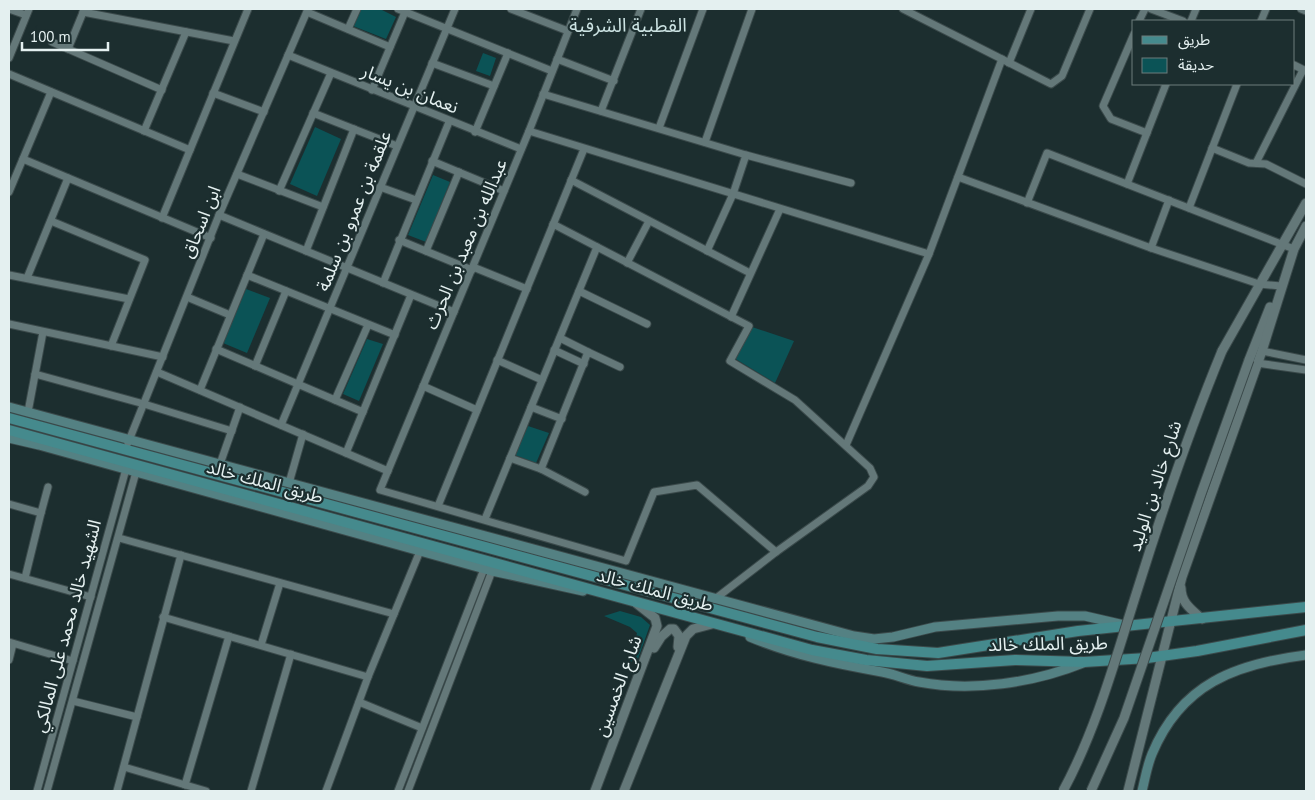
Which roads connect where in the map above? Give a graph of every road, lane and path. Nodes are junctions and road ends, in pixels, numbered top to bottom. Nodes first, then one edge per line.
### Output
1 (9, 9) edge
2 (248, 9) edge
3 (357, 9) edge
4 (455, 9) edge
5 (511, 9) edge
6 (577, 9) edge
7 (641, 9) edge
8 (703, 9) edge
9 (752, 9) edge
10 (903, 9) edge
11 (923, 9) edge
12 (1031, 9) edge
13 (1090, 9) edge
14 (1152, 9) edge
15 (1301, 9) edge
16 (84, 10) edge
17 (307, 10) edge
18 (402, 10) edge
19 (1306, 10) edge
20 (28, 12) edge
21 (525, 12) edge
22 (919, 17) junction
23 (1180, 20) edge
24 (348, 29) junction
25 (447, 29) junction
26 (568, 31) junction
27 (186, 32) junction
28 (1132, 39) edge
29 (234, 41) junction
30 (52, 42) dead end
31 (390, 46) junction
32 (68, 49) junction
33 (508, 53) junction
34 (288, 55) junction
35 (9, 58) edge
36 (557, 59) junction
37 (1006, 61) junction
38 (432, 64) junction
39 (552, 71) junction
40 (1305, 71) edge
41 (331, 73) junction
42 (9, 74) edge
43 (614, 81) junction
44 (1166, 85) edge
45 (1237, 85) edge
46 (494, 86) junction
47 (162, 90) junction
48 (372, 90) junction
49 (51, 92) junction
50 (213, 93) junction
51 (544, 94) junction
52 (413, 106) junction
53 (602, 111) junction
54 (264, 112) junction
55 (313, 113) junction
56 (449, 122) junction
57 (659, 128) junction
58 (354, 129) junction
59 (144, 131) junction
60 (530, 131) junction
61 (475, 132) junction
62 (1147, 133) junction
63 (705, 142) junction
64 (397, 146) junction
65 (1212, 148) junction
66 (584, 149) junction
67 (190, 150) junction
68 (521, 150) junction
69 (746, 154) junction
70 (23, 159) junction
71 (432, 161) junction
72 (1256, 163) junction
73 (459, 172) junction
74 (237, 174) junction
75 (958, 177) junction
76 (68, 178) junction
77 (571, 180) junction
78 (851, 183) dead end
79 (1127, 184) junction
80 (1306, 184) edge
81 (380, 187) junction
82 (279, 191) junction
83 (504, 191) junction
84 (9, 192) edge
85 (733, 194) junction
86 (416, 200) junction
87 (1169, 200) junction
88 (1027, 203) junction
89 (1306, 203) edge
90 (323, 207) junction
91 (780, 208) junction
92 (1189, 208) junction
93 (220, 215) junction
94 (162, 218) junction
95 (51, 220) junction
96 (649, 221) junction
97 (553, 224) junction
98 (1306, 226) edge
99 (264, 234) junction
100 (211, 238) junction
101 (399, 240) junction
102 (1284, 245) junction
103 (597, 247) junction
104 (1151, 248) junction
105 (1294, 249) junction
106 (306, 251) junction
107 (426, 251) junction
108 (707, 251) junction
109 (929, 254) junction
110 (627, 263) junction
111 (348, 268) junction
112 (472, 268) junction
113 (750, 273) junction
114 (9, 275) edge
115 (246, 275) junction
116 (27, 278) junction
117 (383, 283) junction
118 (1259, 284) junction
119 (526, 289) junction
120 (1281, 289) junction
121 (286, 291) junction
122 (579, 291) junction
123 (411, 295) junction
124 (187, 297) junction
125 (129, 299) junction
126 (330, 310) junction
127 (454, 312) junction
128 (230, 315) junction
129 (731, 317) junction
130 (9, 324) edge
131 (646, 324) dead end
132 (368, 325) junction
133 (43, 332) junction
134 (394, 336) junction
135 (560, 338) junction
136 (111, 346) junction
137 (216, 350) junction
138 (554, 350) junction
139 (1262, 351) junction
140 (588, 352) junction
141 (163, 357) junction
142 (497, 360) junction
143 (1306, 360) edge
144 (1253, 361) junction
145 (584, 364) junction
146 (255, 366) junction
147 (620, 367) dead end
148 (1306, 370) edge
149 (157, 372) junction
150 (35, 374) junction
151 (542, 380) junction
152 (299, 384) junction
153 (423, 386) junction
154 (200, 390) junction
155 (336, 400) junction
156 (144, 404) junction
157 (9, 407) edge
158 (240, 407) junction
159 (532, 407) junction
160 (477, 410) junction
161 (28, 412) junction
162 (363, 412) junction
163 (9, 418) edge
164 (562, 419) junction
165 (281, 425) junction
166 (9, 430) edge
167 (232, 431) junction
168 (303, 434) junction
169 (9, 438) edge
170 (127, 444) junction
171 (846, 445) junction
172 (346, 453) junction
173 (510, 458) junction
174 (220, 464) junction
175 (126, 469) junction
176 (541, 469) junction
177 (388, 471) junction
178 (136, 472) junction
179 (289, 483) junction
180 (48, 488) dead end
181 (585, 492) dead end
182 (9, 504) edge
183 (438, 506) junction
184 (42, 513) junction
185 (485, 519) junction
186 (119, 538) junction
187 (420, 551) junction
188 (776, 552) junction
189 (181, 555) junction
190 (488, 570) junction
191 (9, 574) edge
192 (1182, 577) junction
193 (25, 578) junction
194 (280, 583) junction
195 (91, 597) junction
196 (714, 599) junction
197 (634, 601) junction
198 (1303, 607) edge
199 (394, 614) junction
200 (163, 617) junction
201 (1202, 619) junction
202 (1170, 622) junction
203 (718, 624) junction
204 (1127, 625) junction
205 (1306, 630) edge
206 (229, 636) junction
207 (11, 643) edge
208 (261, 646) junction
209 (291, 654) junction
210 (1306, 655) edge
211 (1161, 656) junction
212 (677, 657) junction
213 (9, 660) edge
214 (73, 661) junction
215 (1084, 662) junction
216 (643, 666) junction
217 (368, 677) junction
218 (72, 701) junction
219 (359, 702) junction
220 (137, 717) junction
221 (422, 728) junction
222 (124, 767) junction
223 (186, 785) junction
224 (625, 790) edge
225 (37, 791) edge
226 (47, 791) edge
227 (117, 791) edge
228 (206, 791) edge
229 (251, 791) edge
230 (326, 791) edge
231 (398, 791) edge
232 (408, 791) edge
233 (595, 791) edge
234 (1063, 791) edge
235 (1091, 791) edge
236 (1128, 791) edge
237 (1142, 791) edge

1 - 20 street
2 - 29 street
3 - 24 street
4 - 25 street, علقمة بن عمرو بن سلمة
5 - 21 street
6 - 26 street, عبدالله بن معبد بن الحرث
7 - 43 street
8 - 57 street
9 - 63 street
10 - 22 street
11 - 22 street
12 - 37 street
13 - 37 street
14 - 23 street
15 - 19 street
16 - 27 street
16 - 32 street
17 - 24 street
17 - 34 street, ابن اسحاق
18 - 25 street
18 - 31 street
20 - 35 street
21 - 26 street
22 - 37 street
24 - 31 street
25 - 33 street
25 - 38 street, علقمة بن عمرو بن سلمة
26 - 36 street, عبدالله بن معبد بن الحرث
27 - 29 street
27 - 47 street
28 - 62 street
29 - 50 street
30 - 32 street
31 - 48 street
32 - 47 street
33 - 39 street
33 - 46 street
34 - 41 street, نعمان بن يسار
34 - 54 street, ابن اسحاق
36 - 39 street, عبدالله بن معبد بن الحرث
36 - 43 street
37 - 75 street
38 - 46 street
38 - 52 street, علقمة بن عمرو بن سلمة
39 - 51 street, عبدالله بن معبد بن الحرث
40 - 72 street
41 - 48 street, نعمان بن يسار
41 - 55 street
42 - 49 street
43 - 53 street
44 - 62 street
45 - 65 street
46 - 61 street
47 - 59 street
48 - 52 street, نعمان بن يسار
49 - 59 street
49 - 70 street
50 - 54 street
50 - 67 street
51 - 53 street
51 - 60 street, عبدالله بن معبد بن الحرث
52 - 56 street, نعمان بن يسار
52 - 64 street, علقمة بن عمرو بن سلمة
53 - 57 street
54 - 74 street, ابن اسحاق
55 - 58 street
55 - 82 street
56 - 61 street, نعمان بن يسار
56 - 71 street
57 - 63 street
58 - 64 street
58 - 90 street
59 - 67 street
60 - 66 street
60 - 68 street, عبدالله بن معبد بن الحرث
61 - 68 street, نعمان بن يسار
62 - 79 street
63 - 69 street
64 - 81 street, علقمة بن عمرو بن سلمة
65 - 72 street
65 - 92 street
66 - 77 street
66 - 85 street
67 - 94 street
68 - 83 street, عبدالله بن معبد بن الحرث
69 - 78 street
69 - 85 street
70 - 76 street
70 - 84 street
71 - 73 street
71 - 86 street
72 - 80 street
73 - 83 street
73 - 107 street
74 - 82 street
74 - 93 street, ابن اسحاق
75 - 88 street
75 - 109 street
76 - 94 street
76 - 95 street
77 - 96 street
77 - 97 street
79 - 87 street
79 - 88 street
81 - 86 street
81 - 111 street, علقمة بن عمرو بن سلمة
82 - 90 street
83 - 112 street, عبدالله بن معبد بن الحرث
85 - 91 street
85 - 108 street
86 - 101 street
87 - 92 street
87 - 104 street
88 - 104 street
89 - 102 street, شارع خالد بن الوليد
90 - 106 street
91 - 109 street
91 - 113 street
92 - 102 street
93 - 99 street
93 - 100 street, ابن اسحاق
94 - 100 street
95 - 116 street
95 - 125 street
96 - 108 street
96 - 110 street
97 - 103 street
97 - 119 street
98 - 105 street
99 - 106 street
99 - 115 street
100 - 124 street, ابن اسحاق
101 - 107 street
101 - 117 street
102 - 105 street
102 - 118 street, شارع خالد بن الوليد
103 - 110 street
103 - 122 street
104 - 118 street
105 - 120 street
106 - 111 street
107 - 112 street
108 - 113 street
109 - 171 street
110 - 129 street
111 - 117 street
111 - 126 street, علقمة بن عمرو بن سلمة
112 - 119 street
112 - 127 street, عبدالله بن معبد بن الحرث
113 - 129 street
114 - 116 street
115 - 121 street
115 - 128 street
116 - 125 street
117 - 123 street
118 - 120 street
118 - 234 street, شارع خالد بن الوليد, bridge
119 - 142 street
120 - 139 street
120 - 144 street
121 - 126 street
121 - 146 street
122 - 131 street
122 - 135 street
123 - 127 street
123 - 134 street
124 - 128 street
124 - 141 street, ابن اسحاق
125 - 136 street
126 - 132 street
126 - 152 street, علقمة بن عمرو بن سلمة
127 - 153 street, عبدالله بن معبد بن الحرث
128 - 137 street
129 - 171 street
130 - 133 street
132 - 134 street
132 - 155 street
133 - 136 street
133 - 150 street
134 - 162 street
135 - 138 street
135 - 140 street
136 - 141 street
137 - 146 street
137 - 154 street
138 - 145 street
138 - 151 street
139 - 143 street
139 - 144 street
140 - 145 street
140 - 147 street
141 - 149 street, ابن اسحاق
142 - 151 street
142 - 160 street
144 - 148 street
144 - 192 street
144 - 235 street, bridge
145 - 164 street
146 - 152 street
149 - 154 street
149 - 156 street, ابن اسحاق
150 - 156 street
150 - 161 street
151 - 159 street
152 - 155 street
152 - 165 street, علقمة بن عمرو بن سلمة
153 - 160 street
153 - 177 street, عبدالله بن معبد بن الحرث
154 - 158 street
155 - 162 street
156 - 167 street
156 - 170 street, ابن اسحاق
157 - 161 main road
158 - 165 street
158 - 167 street
159 - 164 street
159 - 173 street
160 - 183 street
161 - 170 main road
162 - 172 street
163 - 170 main road, طريق الملك خالد
164 - 176 street
165 - 168 street
166 - 197 main road, طريق الملك خالد
167 - 174 street
168 - 172 street
168 - 179 street
169 - 175 main road
170 - 174 main road
170 - 204 main road, طريق الملك خالد
171 - 188 street
172 - 177 street
173 - 176 street
173 - 185 street
174 - 179 main road
175 - 178 main road
175 - 195 street, الشهيد خالد محمد على المالكي
176 - 181 street
177 - 183 street, عبدالله بن معبد بن الحرث
178 - 186 street, الشهيد خالد محمد على المالكي
178 - 187 main road
179 - 196 main road
180 - 184 street
182 - 184 street
183 - 185 street
184 - 193 street
185 - 188 street
186 - 189 street
186 - 218 street, الشهيد خالد محمد على المالكي
187 - 190 main road
187 - 199 street
188 - 196 street
189 - 194 street
189 - 200 street
190 - 197 main road
190 - 221 street
190 - 232 street
191 - 193 street
192 - 201 street
192 - 202 street
193 - 195 street
194 - 199 street
194 - 208 street
195 - 214 street, الشهيد خالد محمد على المالكي
196 - 204 main road
197 - 203 main road, طريق الملك خالد
197 - 216 street, شارع الخمسين
198 - 201 main road, طريق الملك خالد
199 - 217 street
200 - 206 street
200 - 220 street
201 - 202 main road, طريق الملك خالد
202 - 204 main road, طريق الملك خالد
202 - 211 street
203 - 212 street
203 - 215 main road, طريق الملك خالد
203 - 215 main road
205 - 211 main road, طريق الملك خالد
206 - 208 street
206 - 223 street
207 - 213 street
207 - 214 street
208 - 209 street
209 - 217 street
209 - 229 street
210 - 237 main road
211 - 215 main road, طريق الملك خالد
211 - 236 street
212 - 216 street
212 - 224 street
214 - 225 street, الشهيد خالد محمد على المالكي
216 - 233 street, شارع الخمسين
217 - 219 street
218 - 220 street
218 - 226 street, الشهيد خالد محمد على المالكي
219 - 221 street
219 - 230 street
220 - 222 street
221 - 231 street
222 - 223 street
222 - 227 street
223 - 228 street

